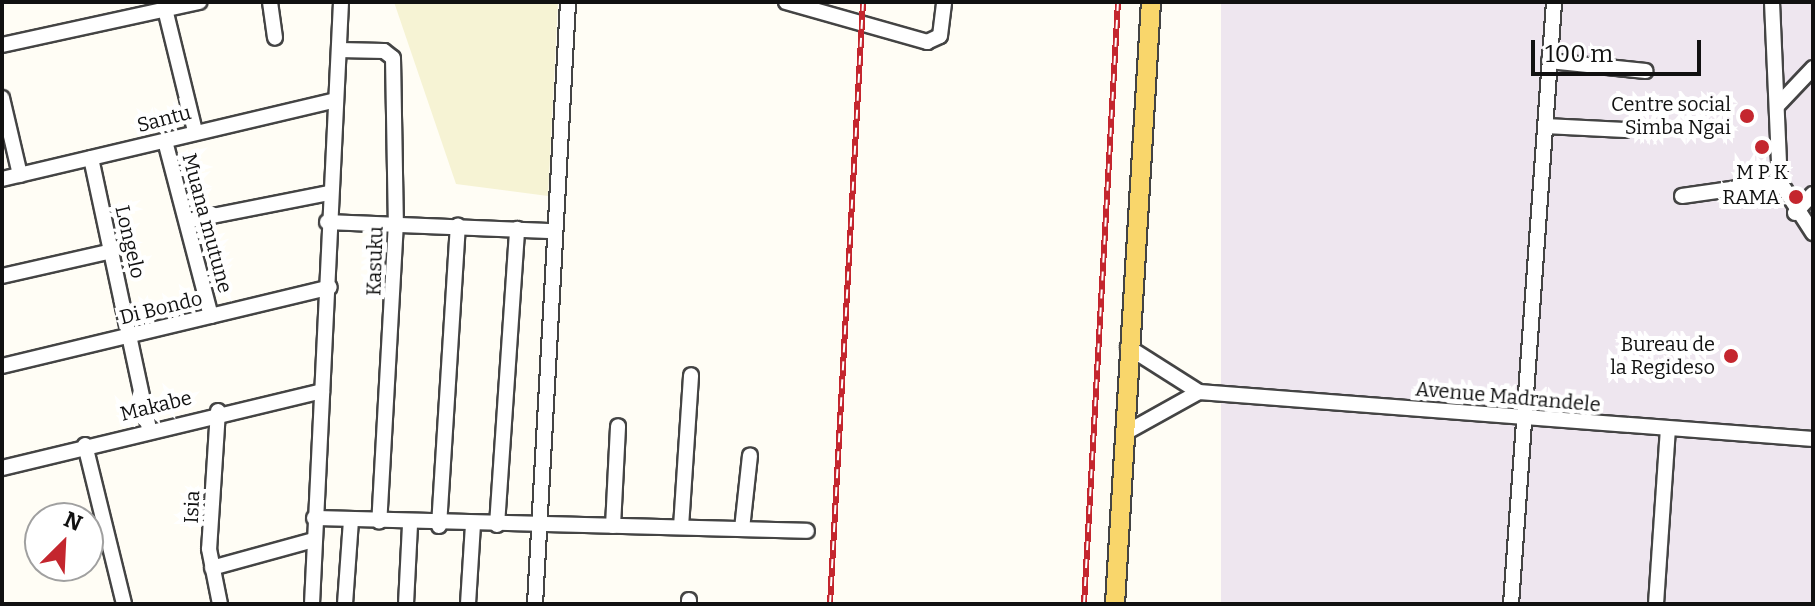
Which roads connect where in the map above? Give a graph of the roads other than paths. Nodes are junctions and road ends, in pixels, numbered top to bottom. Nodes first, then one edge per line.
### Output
1 (199, 2) edge
2 (270, 2) edge
3 (341, 2) edge
4 (568, 2) edge
5 (786, 2) edge
6 (944, 2) edge
7 (1151, 2) edge
8 (1554, 2) edge
9 (1772, 2) edge
10 (170, 6) edge
11 (275, 38) dead end
12 (2, 45) edge
13 (339, 50) junction
14 (1549, 61) junction
15 (1813, 68) edge
16 (1645, 71) dead end
17 (2, 98) edge
18 (336, 100) junction
19 (1778, 105) junction
20 (1545, 126) junction
21 (1625, 130) dead end
22 (195, 131) junction
23 (165, 141) junction
24 (91, 158) junction
25 (20, 175) junction
26 (2, 179) edge
27 (1780, 182) junction
28 (328, 193) junction
29 (1813, 194) edge
30 (1682, 196) dead end
31 (1795, 213) junction
32 (187, 221) junction
33 (327, 222) junction
34 (396, 222) junction
35 (458, 226) junction
36 (517, 229) junction
37 (554, 231) junction
38 (1813, 233) edge
39 (112, 251) junction
40 (2, 276) edge
41 (330, 287) junction
42 (211, 316) junction
43 (131, 336) junction
44 (1128, 347) junction
45 (2, 366) edge
46 (691, 375) dead end
47 (322, 391) junction
48 (1199, 392) junction
49 (218, 411) junction
50 (1522, 419) junction
51 (618, 426) dead end
52 (149, 429) junction
53 (1668, 430) junction
54 (1127, 432) junction
55 (1813, 439) edge
56 (85, 445) junction
57 (750, 455) dead end
58 (2, 468) edge
59 (314, 518) junction
60 (351, 521) junction
61 (379, 522) junction
62 (539, 523) junction
63 (410, 524) junction
64 (473, 525) junction
65 (497, 525) junction
66 (439, 526) junction
67 (613, 526) junction
68 (681, 527) junction
69 (742, 529) junction
70 (807, 531) dead end
71 (314, 540) junction
72 (212, 568) junction
73 (124, 604) edge
74 (220, 604) edge
75 (312, 604) edge
76 (345, 604) edge
77 (406, 604) edge
78 (468, 604) edge
79 (535, 604) edge
80 (1115, 604) edge
81 (1511, 604) edge
82 (1656, 604) edge

1 - 10 street
2 - 11 street
3 - 13 street
4 - 37 street
5 - 6 street
7 - 44 main road
8 - 14 street
9 - 19 street
10 - 12 street
10 - 22 street
13 - 18 street
13 - 34 street, Kasuku
14 - 16 street
14 - 20 street
15 - 19 street
17 - 25 street
18 - 22 street, Santu
18 - 28 street
19 - 27 street
20 - 21 street
20 - 50 street
22 - 23 street, Santu
23 - 24 street, Santu
23 - 32 street, Muana mutune
24 - 25 street, Santu
24 - 39 street, Longelo
25 - 26 street, Santu
27 - 30 street
27 - 31 street
28 - 32 street
28 - 33 street
29 - 31 street
31 - 38 street
32 - 42 street, Muana mutune
33 - 34 street
33 - 41 street
34 - 35 street
34 - 61 street, Kasuku
35 - 36 street
35 - 66 street
36 - 37 street
36 - 65 street
37 - 62 street
39 - 40 street
39 - 43 street, Longelo
41 - 42 street, Di Bondo
41 - 47 street
42 - 43 street, Di Bondo
43 - 45 street, Di Bondo
43 - 52 street, Longelo
44 - 48 street
44 - 54 main road
46 - 68 street
47 - 49 street, Makabe
47 - 59 street
48 - 50 street, Avenue Madrandele
48 - 54 street
49 - 52 street, Makabe
49 - 72 street, Isia
50 - 53 street, Avenue Madrandele
50 - 81 street
51 - 67 street
52 - 56 street, Makabe
53 - 55 street, Avenue Madrandele
53 - 82 street
54 - 80 main road
56 - 58 street, Makabe
56 - 73 street
57 - 69 street
59 - 60 street
59 - 71 street
60 - 61 street
60 - 76 street
61 - 63 street
62 - 65 street
62 - 67 street
62 - 79 street
63 - 66 street
63 - 77 street
64 - 65 street
64 - 66 street
64 - 78 street
67 - 68 street
68 - 69 street
69 - 70 street
71 - 72 street
71 - 75 street
72 - 74 street, Isia

